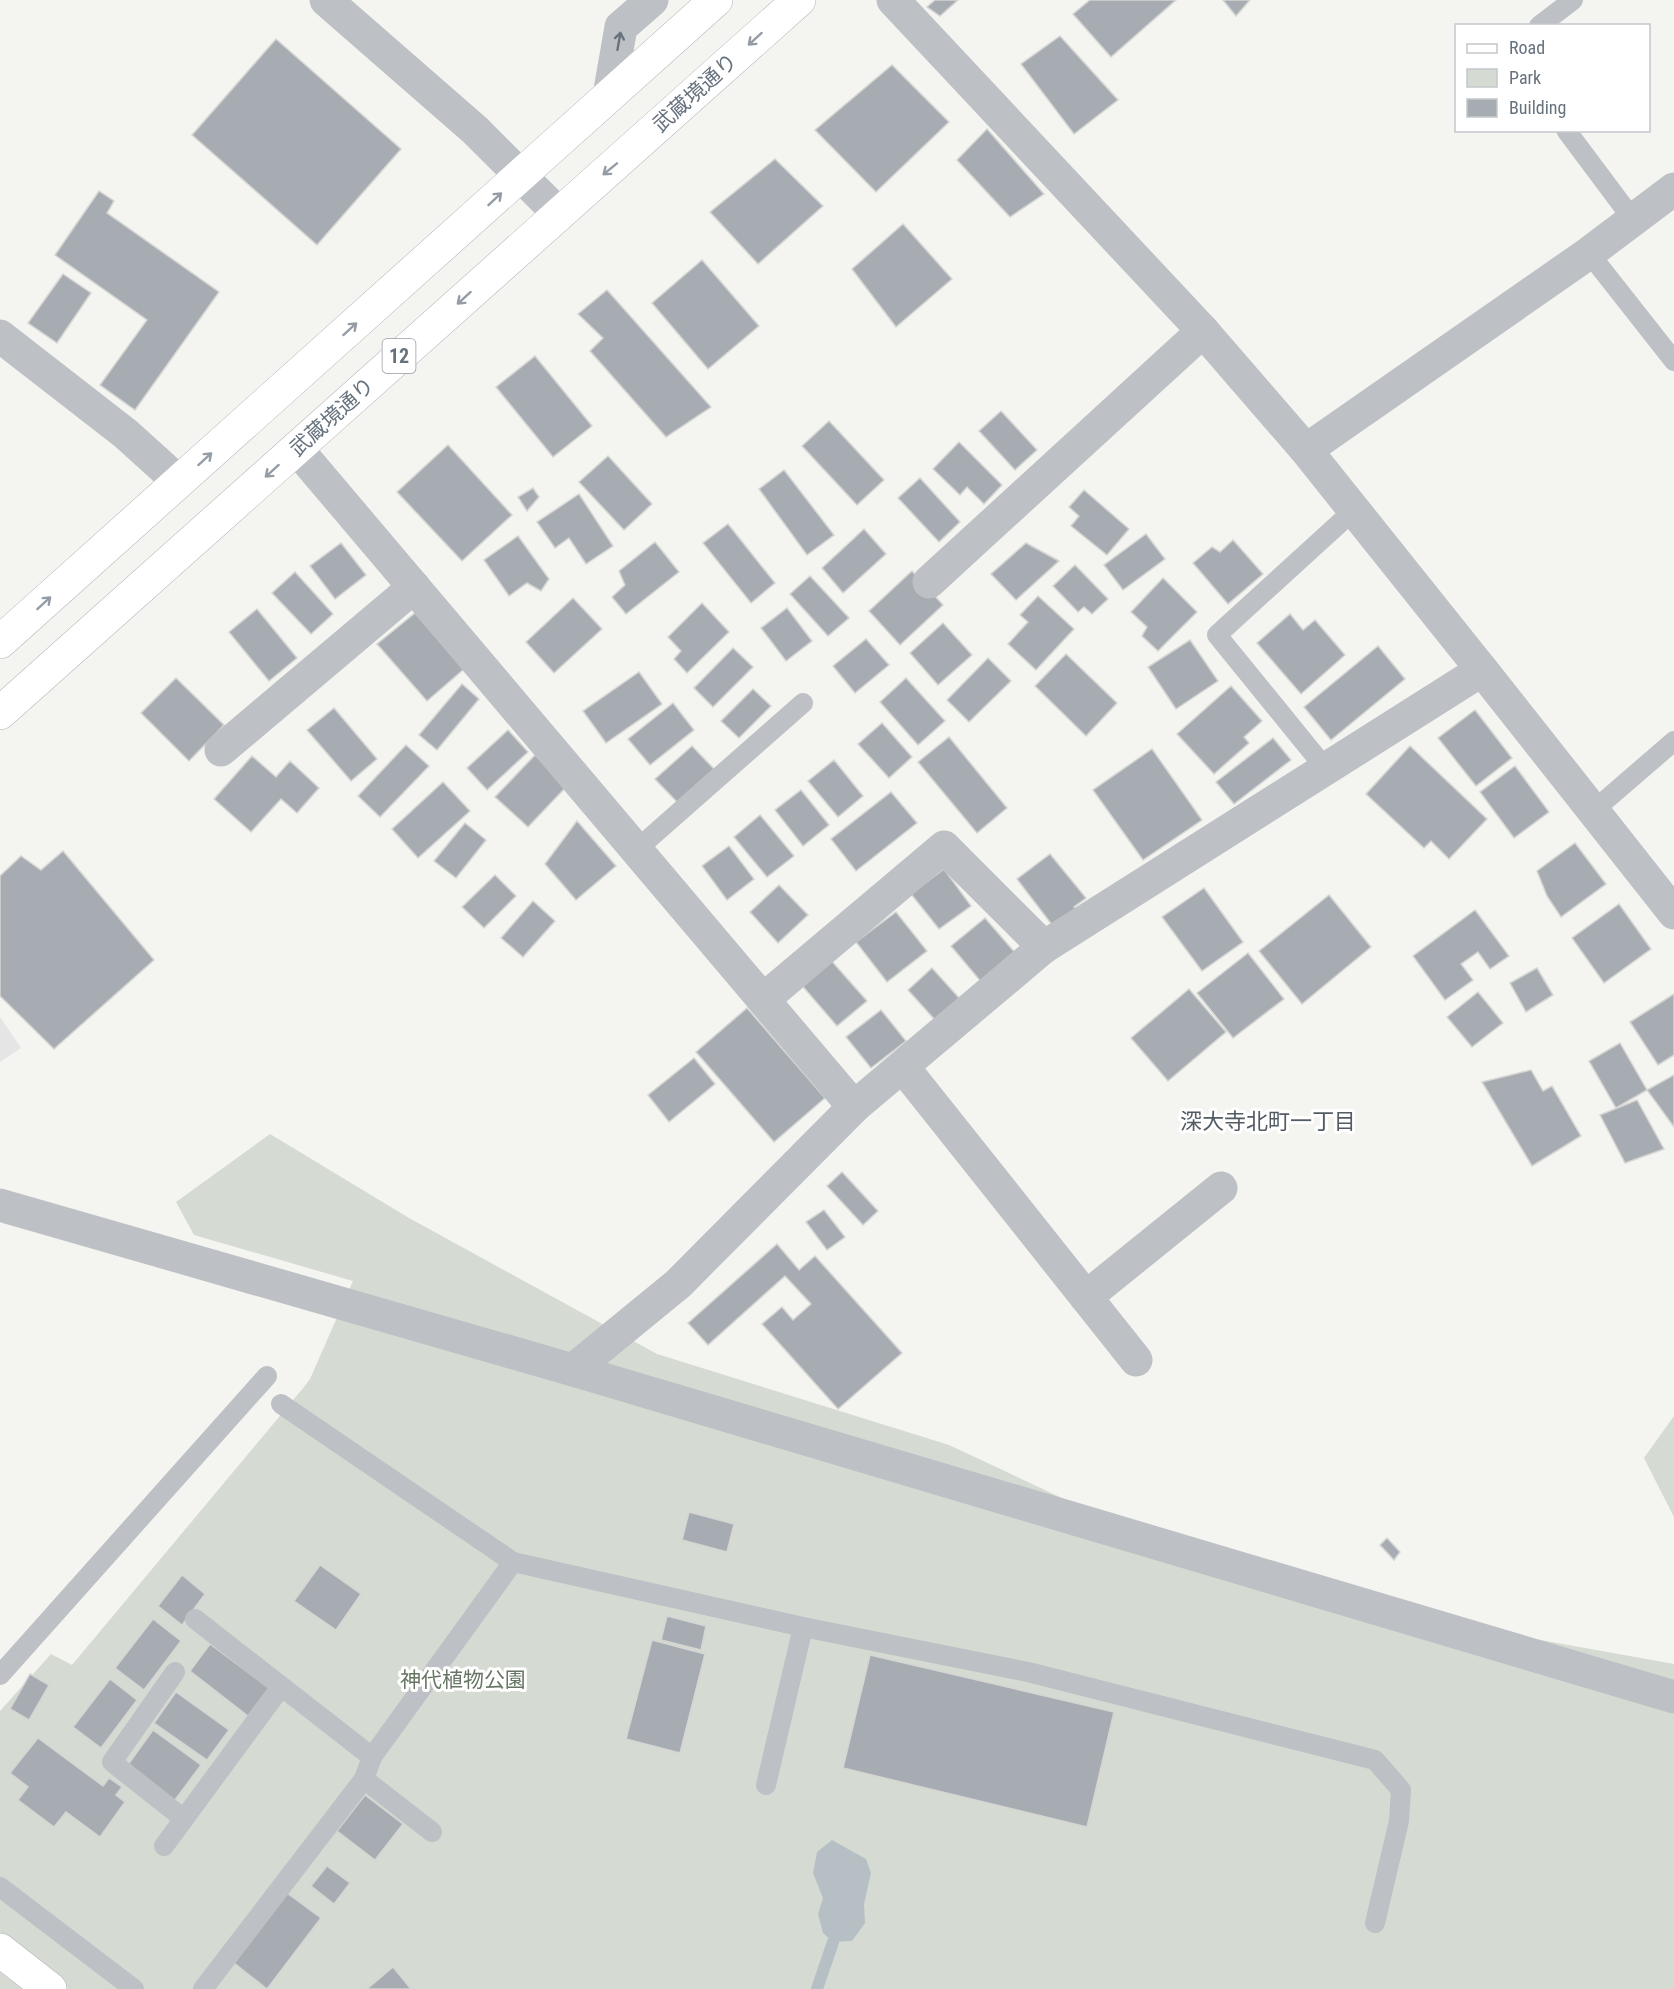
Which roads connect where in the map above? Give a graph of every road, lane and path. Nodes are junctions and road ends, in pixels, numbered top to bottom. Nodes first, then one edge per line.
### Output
1 (326, 0) edge
2 (651, 0) edge
3 (716, 0) edge
4 (799, 0) edge
5 (893, 0) edge
6 (1573, 0) edge
7 (1542, 24) edge
8 (609, 96) junction
9 (1567, 132) edge
10 (522, 174) junction
11 (1674, 189) edge
12 (559, 214) junction
13 (1634, 221) junction
14 (1589, 253) junction
15 (1203, 331) junction
16 (0, 336) edge
17 (1674, 361) edge
18 (297, 449) junction
19 (1306, 450) junction
20 (179, 482) junction
21 (1354, 510) junction
22 (929, 582) dead end
23 (414, 587) junction
24 (0, 642) edge
25 (1482, 670) junction
26 (803, 704) dead end
27 (0, 713) edge
28 (1674, 741) edge
29 (221, 750) dead end
30 (1326, 769) junction
31 (1593, 811) junction
32 (636, 850) junction
33 (1674, 913) edge
34 (1044, 947) junction
35 (764, 999) junction
36 (903, 1066) junction
37 (854, 1107) junction
38 (1221, 1188) dead end
39 (0, 1204) edge
40 (1086, 1297) junction
41 (1136, 1359) dead end
42 (573, 1370) junction
43 (267, 1376) dead end
44 (281, 1404) dead end
45 (513, 1562) junction
46 (195, 1619) dead end
47 (803, 1627) junction
48 (176, 1672) dead end
49 (0, 1675) edge
50 (282, 1687) junction
51 (1674, 1697) edge
52 (372, 1757) junction
53 (364, 1779) junction
54 (766, 1785) dead end
55 (184, 1819) junction
56 (432, 1832) dead end
57 (164, 1846) dead end
58 (0, 1887) edge
59 (1375, 1923) dead end
60 (0, 1950) edge
61 (50, 1989) edge
62 (134, 1989) edge
63 (203, 1989) edge

1 - 10 street
8 -> 2 street
3 - 8 main road, 12
4 -> 12 main road, 武蔵境通り / 12
5 - 15 street
6 - 7 lane
8 - 10 main road, 12
9 - 13 lane
10 - 12 street
20 -> 10 main road, 12
11 - 13 street
12 -> 18 main road, 武蔵境通り / 12
13 - 14 street
14 - 17 lane
14 - 19 street
15 - 19 street
15 - 22 street
16 - 20 street
18 - 23 street
18 -> 27 main road, 武蔵境通り / 12
19 - 21 street
24 -> 20 main road, 12
21 - 25 street
21 - 30 lane
23 - 29 street
23 - 32 street
25 - 30 street
25 - 31 street
26 - 32 lane
28 - 31 lane
30 - 34 street
31 - 33 street
32 - 35 street
34 - 35 street
34 - 36 street
35 - 37 street
36 - 37 street
36 - 40 street
37 - 42 street
38 - 40 street
39 - 42 street
40 - 41 street
42 - 51 street
43 - 49 lane
44 - 45 lane
45 - 47 lane
45 - 52 lane
46 - 50 lane
47 - 54 lane
47 - 59 lane
48 - 55 lane
50 - 52 lane
50 - 55 lane
52 - 53 lane
53 - 56 lane
53 - 63 lane
55 - 57 lane
58 - 62 lane
60 - 61 main road

